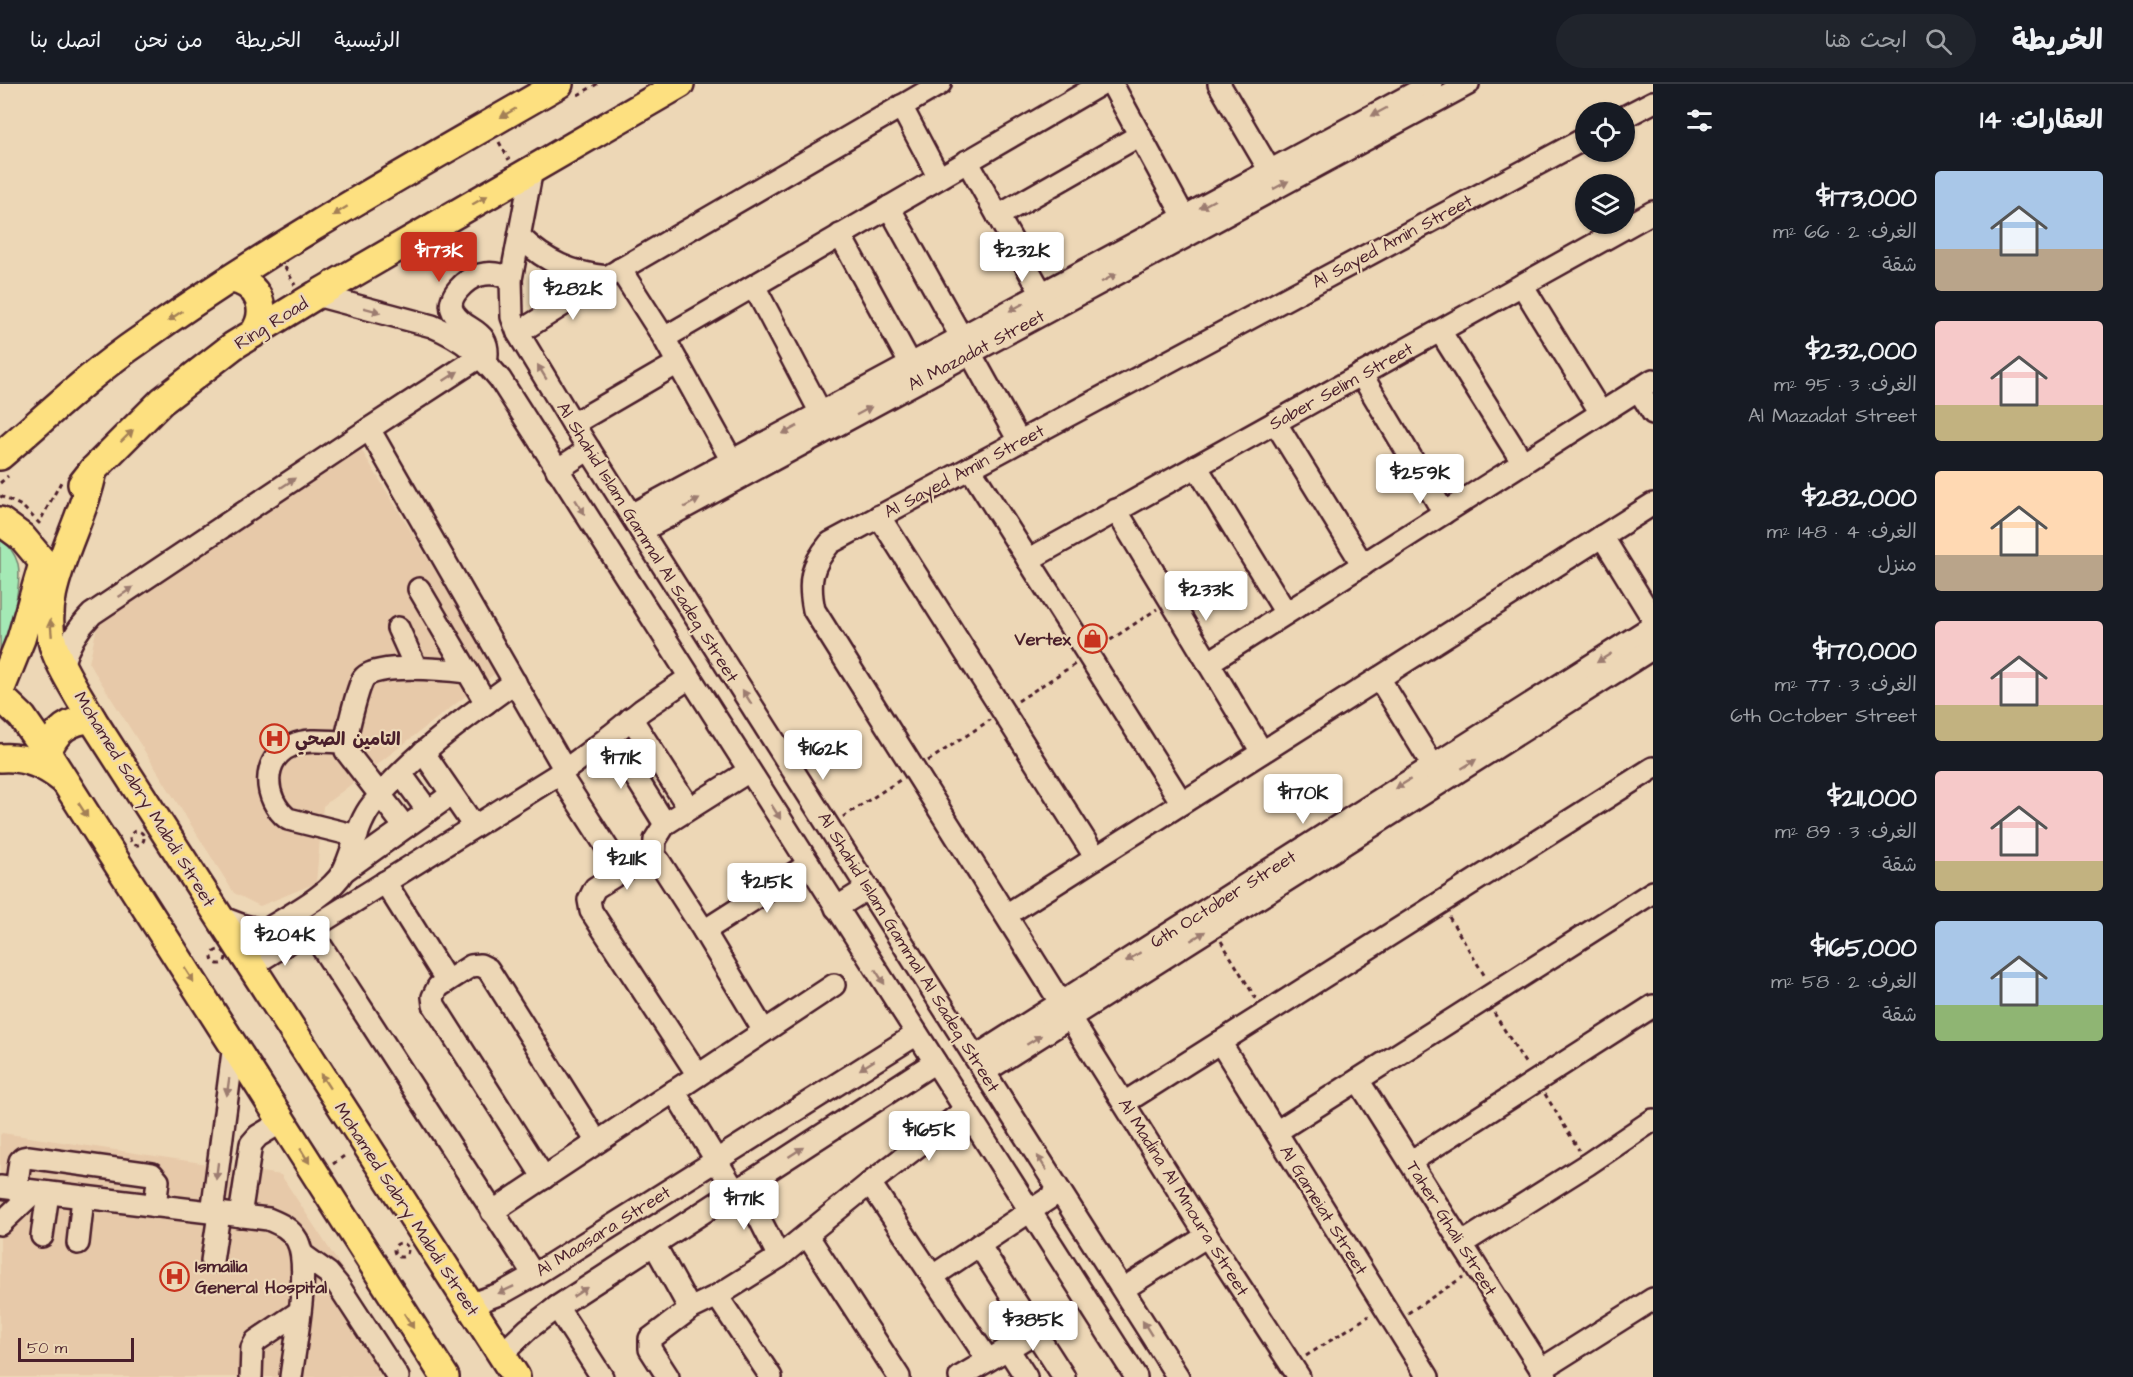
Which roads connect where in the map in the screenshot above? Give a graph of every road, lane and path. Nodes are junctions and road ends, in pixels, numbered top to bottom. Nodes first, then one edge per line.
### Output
1 (597, 84) edge
2 (680, 84) edge
3 (940, 84) edge
4 (1101, 84) edge
5 (1112, 84) edge
6 (1219, 84) edge
7 (1431, 84) edge
8 (1468, 84) edge
9 (568, 90) edge
10 (1653, 102) edge
11 (901, 106) junction
12 (1635, 111) edge
13 (490, 124) junction
14 (1140, 135) junction
15 (1575, 144) edge
16 (967, 161) junction
17 (1270, 171) junction
18 (526, 173) junction
19 (939, 178) junction
20 (889, 207) junction
21 (1653, 212) edge
22 (998, 216) junction
23 (1184, 217) junction
24 (840, 235) junction
25 (521, 238) junction
26 (276, 250) junction
27 (613, 273) junction
28 (231, 279) junction
29 (511, 279) junction
30 (1522, 285) junction
31 (754, 286) junction
32 (1041, 294) junction
33 (311, 298) junction
34 (1440, 331) junction
35 (518, 333) junction
36 (253, 334) junction
37 (664, 338) junction
38 (966, 345) junction
39 (484, 360) junction
40 (678, 363) junction
41 (911, 364) junction
42 (1361, 374) junction
43 (1646, 385) edge
44 (821, 413) junction
45 (1601, 413) junction
46 (1653, 413) edge
47 (1275, 422) junction
48 (573, 424) junction
49 (369, 429) junction
50 (1019, 441) junction
51 (589, 449) junction
52 (732, 461) junction
53 (1523, 463) junction
54 (5, 465) edge
55 (1196, 466) junction
56 (970, 468) junction
57 (93, 470) junction
58 (557, 471) junction
59 (0, 483) edge
60 (1653, 504) edge
61 (1116, 510) junction
62 (1444, 513) junction
63 (879, 516) junction
64 (0, 521) edge
65 (636, 523) junction
66 (1602, 536) junction
67 (1028, 560) junction
68 (43, 562) junction
69 (1363, 564) junction
70 (419, 589) dead end
71 (1286, 613) junction
72 (1653, 620) edge
73 (1653, 626) edge
74 (398, 628) dead end
75 (1653, 648) edge
76 (1208, 663) junction
77 (62, 665) junction
78 (416, 668) junction
79 (468, 672) junction
80 (689, 678) junction
81 (1379, 678) junction
82 (515, 682) junction
83 (0, 691) edge
84 (0, 696) edge
85 (486, 703) junction
86 (631, 718) junction
87 (92, 719) junction
88 (610, 736) junction
89 (345, 742) junction
90 (423, 752) junction
91 (47, 753) junction
92 (1262, 753) junction
93 (0, 758) edge
94 (1653, 768) edge
95 (749, 771) junction
96 (562, 772) junction
97 (1438, 773) junction
98 (401, 774) junction
99 (64, 780) junction
100 (452, 794) junction
101 (381, 795) junction
102 (1182, 803) junction
103 (689, 808) junction
104 (428, 811) junction
105 (665, 824) junction
106 (474, 826) junction
107 (405, 827) junction
108 (357, 836) junction
109 (138, 845) joint
110 (654, 858) junction
111 (1096, 858) junction
112 (808, 864) junction
113 (343, 871) junction
114 (622, 871) junction
115 (385, 882) junction
116 (868, 888) junction
117 (1653, 891) edge
118 (1440, 903) junction
119 (836, 908) junction
120 (1006, 915) junction
121 (220, 916) junction
122 (1212, 927) junction
123 (704, 931) junction
124 (263, 932) junction
125 (304, 933) junction
126 (251, 966) junction
127 (447, 981) junction
128 (834, 984) dead end
129 (1495, 992) junction
130 (1653, 1006) edge
131 (1065, 1010) junction
132 (1265, 1014) junction
133 (764, 1031) junction
134 (917, 1034) junction
135 (1221, 1042) junction
136 (234, 1044) junction
137 (935, 1062) junction
138 (980, 1064) junction
139 (698, 1075) junction
140 (1358, 1080) junction
141 (674, 1091) junction
142 (1124, 1103) junction
143 (965, 1110) junction
144 (1653, 1120) edge
145 (283, 1121) junction
146 (222, 1130) junction
147 (1276, 1132) junction
148 (364, 1142) junction
149 (597, 1142) junction
150 (251, 1144) junction
151 (717, 1160) junction
152 (1410, 1162) junction
153 (317, 1175) junction
154 (544, 1178) junction
155 (870, 1183) junction
156 (739, 1189) junction
157 (25, 1190) edge
158 (1060, 1191) junction
159 (83, 1198) junction
160 (155, 1206) junction
161 (492, 1212) junction
162 (1030, 1212) junction
163 (215, 1213) junction
164 (240, 1216) junction
165 (0, 1224) edge
166 (807, 1235) junction
167 (42, 1236) dead end
168 (1207, 1236) junction
169 (78, 1243) dead end
170 (654, 1244) junction
171 (1461, 1244) junction
172 (979, 1245) junction
173 (303, 1255) junction
174 (401, 1257) joint
175 (779, 1257) junction
176 (212, 1261) dead end
177 (1477, 1268) junction
178 (534, 1275) junction
179 (933, 1276) junction
180 (1123, 1289) junction
181 (717, 1296) junction
182 (1653, 1299) edge
183 (469, 1305) junction
184 (557, 1307) junction
185 (690, 1309) junction
186 (299, 1312) junction
187 (1389, 1315) junction
188 (1036, 1332) junction
189 (1008, 1349) junction
190 (501, 1354) junction
191 (988, 1360) junction
192 (1295, 1371) edge
193 (1544, 1373) edge
194 (251, 1377) edge
195 (291, 1377) edge
196 (398, 1377) edge
197 (445, 1377) edge
198 (516, 1377) edge
199 (602, 1377) edge
200 (668, 1377) edge
201 (771, 1377) edge
202 (898, 1377) edge
203 (960, 1377) edge
204 (1026, 1377) edge
205 (1064, 1377) edge
206 (1136, 1377) edge
207 (1178, 1377) edge
208 (1428, 1377) edge

1 - 9 path
2 - 18 main road, Ring Road
3 - 11 street
4 - 16 street
5 - 14 street
6 - 17 street
7 -> 17 street, Al Mazadat Street
38 -> 8 street, Al Mazadat Street
9 -> 13 main road
10 - 12 street
11 - 19 street
11 - 27 street
13 - 18 path
13 -> 26 main road
14 - 22 street
14 - 23 street
15 - 50 street, Al Sayed Amin Street
16 - 19 street
16 - 22 street
17 -> 23 street, Al Mazadat Street
18 - 25 street, Al Shahid Islam Gammal Al Sadeq Street
33 -> 18 main road, Ring Road
19 - 20 street
20 - 24 street
20 - 38 street
21 - 30 street, Saber Selim Street
22 - 32 street
23 - 32 street, Al Mazadat Street
24 - 31 street
24 - 41 street
25 - 27 street
25 - 29 street, Al Shahid Islam Gammal Al Sadeq Street
26 - 28 main road
26 - 33 path
27 - 35 street
27 - 37 street
28 - 36 main road
28 -> 54 main road
29 - 35 street, Al Shahid Islam Gammal Al Sadeq Street
29 - 39 street
30 - 34 street, Saber Selim Street
30 - 45 street
31 - 37 street
31 - 44 street
32 -> 38 street, Al Mazadat Street
33 - 36 main road, Ring Road
33 -> 39 street, Al Shahid Islam Gammal Al Sadeq Street
34 - 42 street, Saber Selim Street
34 - 53 street
48 -> 35 street, Al Shahid Islam Gammal Al Sadeq Street
57 -> 36 main road, Ring Road
37 - 40 street
38 - 41 street, Al Mazadat Street
38 - 50 street
65 -> 38 street, Al Mazadat Street
49 -> 39 street
39 - 58 street, Al Shahid Islam Gammal Al Sadeq Street
40 - 48 street
40 - 52 street
41 - 44 street, Al Mazadat Street
42 - 47 street, Saber Selim Street
42 - 62 street
43 - 45 street
43 - 46 street
44 -> 52 street, Al Mazadat Street
45 - 53 street
47 - 55 street, Saber Selim Street
47 - 69 street
48 - 51 street, Al Shahid Islam Gammal Al Sadeq Street
77 -> 49 street
49 - 82 street
50 - 56 street, Al Sayed Amin Street
51 - 58 street
51 - 65 street, Al Shahid Islam Gammal Al Sadeq Street
52 - 65 street, Al Mazadat Street
53 - 62 street
54 - 59 path
55 - 61 street, Saber Selim Street
55 - 71 street
56 - 63 street, Al Sayed Amin Street
56 - 67 street
57 - 68 main road, Ring Road
77 -> 57 main road, Mohamed Sabry Mabdi Street
58 -> 80 street, Al Shahid Islam Gammal Al Sadeq Street
60 - 66 street
61 - 67 street, Saber Selim Street
61 - 76 street
62 - 69 street
63 - 111 street
63 - 120 street, Al Sayed Amin Street
64 - 68 main road
116 -> 65 street, Al Shahid Islam Gammal Al Sadeq Street
66 - 72 street
66 - 81 street
67 - 102 street
68 - 83 main road, Ring Road
69 - 71 street
70 - 79 street
71 - 76 street
73 -> 97 street, 6th October Street
74 - 78 street
97 -> 75 street, 6th October Street
76 - 92 street
77 - 87 main road, Mohamed Sabry Mabdi Street
78 - 79 street
78 - 89 street
79 - 85 street
80 - 86 street
80 - 95 street, Al Shahid Islam Gammal Al Sadeq Street
81 - 92 street
81 - 97 street
82 - 85 street
82 - 96 street
84 - 91 main road
85 - 90 street
86 - 88 street
86 - 103 street
87 - 91 main road
87 - 121 main road, Mohamed Sabry Mabdi Street
88 - 96 street
88 - 105 street
89 - 101 street
89 - 108 street
90 - 98 street
90 - 100 street
91 - 99 main road
92 - 102 street
93 - 99 main road
94 - 118 street
95 - 103 street
95 -> 112 street, Al Shahid Islam Gammal Al Sadeq Street
96 - 106 street
96 - 114 street
97 - 122 street, 6th October Street
97 -> 131 street, 6th October Street
98 - 101 street
98 - 104 street
99 -> 136 main road
100 - 104 street
100 - 106 street
101 - 107 street
101 - 108 street
102 - 111 street
103 - 105 street
104 - 107 street
105 - 110 street
106 - 115 street
107 - 113 street
108 - 113 street
109 - 109 path
110 - 114 street
110 - 123 street
111 - 120 street
112 - 119 street, Al Shahid Islam Gammal Al Sadeq Street
112 - 123 street
113 - 124 street
114 - 139 street
115 - 125 street
115 - 127 street
116 - 119 street
116 - 138 street, Al Shahid Islam Gammal Al Sadeq Street
117 - 129 street
118 - 129 path
118 - 132 street
119 -> 134 street, Al Shahid Islam Gammal Al Sadeq Street
120 - 131 street, Al Sayed Amin Street
121 - 124 street
121 - 126 main road, Mohamed Sabry Mabdi Street
131 -> 122 street, 6th October Street
122 - 132 path
123 - 133 street
124 - 125 street
125 - 126 street
125 - 161 street
148 -> 126 main road, Mohamed Sabry Mabdi Street
127 - 149 street
127 - 154 street
128 - 133 street
129 - 140 street
130 - 152 street
131 - 138 street, 6th October Street
131 - 142 street, Al Madina Al Mnoura Street
132 - 135 street
133 - 139 street
134 - 137 street, Al Shahid Islam Gammal Al Sadeq Street
134 -> 151 street, Al Maasara Street
135 - 142 street
135 - 147 street, Al Gameiat Street
136 - 145 main road
136 -> 146 street
137 - 143 street, Al Shahid Islam Gammal Al Sadeq Street
156 -> 137 street, Al Maasara Street
158 -> 138 street, Al Shahid Islam Gammal Al Sadeq Street
139 - 141 street
140 - 147 street
140 - 152 street, Taher Ghali Street
141 - 149 street
141 - 151 street
142 - 168 street, Al Madina Al Mnoura Street
143 - 155 street
143 - 162 street, Al Shahid Islam Gammal Al Sadeq Street
144 - 171 street
145 - 150 street
145 -> 153 main road
146 - 150 street
146 -> 163 street
147 - 187 street, Al Gameiat Street
148 - 153 path
148 - 183 main road, Mohamed Sabry Mabdi Street
149 - 154 street
150 - 164 street
151 - 156 street
151 - 178 street, Al Maasara Street
152 - 171 street, Taher Ghali Street
153 -> 197 main road
154 - 161 street
155 - 166 street
155 - 179 street
156 - 170 street, Al Maasara Street
156 - 175 street
157 - 159 street
157 - 160 street
157 - 165 street
157 - 167 street
158 - 162 street
158 - 180 street, Al Shahid Islam Gammal Al Sadeq Street
159 - 160 street
159 - 169 street
160 - 163 street
161 - 178 street
162 - 172 street
162 - 206 street, Al Shahid Islam Gammal Al Sadeq Street
163 - 164 street
163 - 176 street
164 - 173 street
166 - 175 street
166 - 202 street
168 - 180 street
168 - 192 street, Al Madina Al Mnoura Street
184 -> 170 street, Al Maasara Street
170 - 185 street
171 - 177 street, Taher Ghali Street
172 - 179 street
172 - 188 street
173 - 186 street
173 - 196 street
174 - 174 path
175 - 181 street
177 - 187 path
177 - 193 street, Taher Ghali Street
178 -> 183 street, Al Maasara Street
179 - 191 street
207 -> 180 street, Al Shahid Islam Gammal Al Sadeq Street
181 - 185 street
181 - 201 street
182 - 193 street
183 - 190 main road, Mohamed Sabry Mabdi Street
184 - 190 street, Al Maasara Street
184 - 199 street
185 - 200 street
186 - 194 street
186 - 195 street
187 - 192 path
187 - 208 street, Al Gameiat Street
188 - 189 street
188 - 205 street
189 - 191 street
189 - 204 street
190 - 198 main road, Mohamed Sabry Mabdi Street
191 - 203 street

